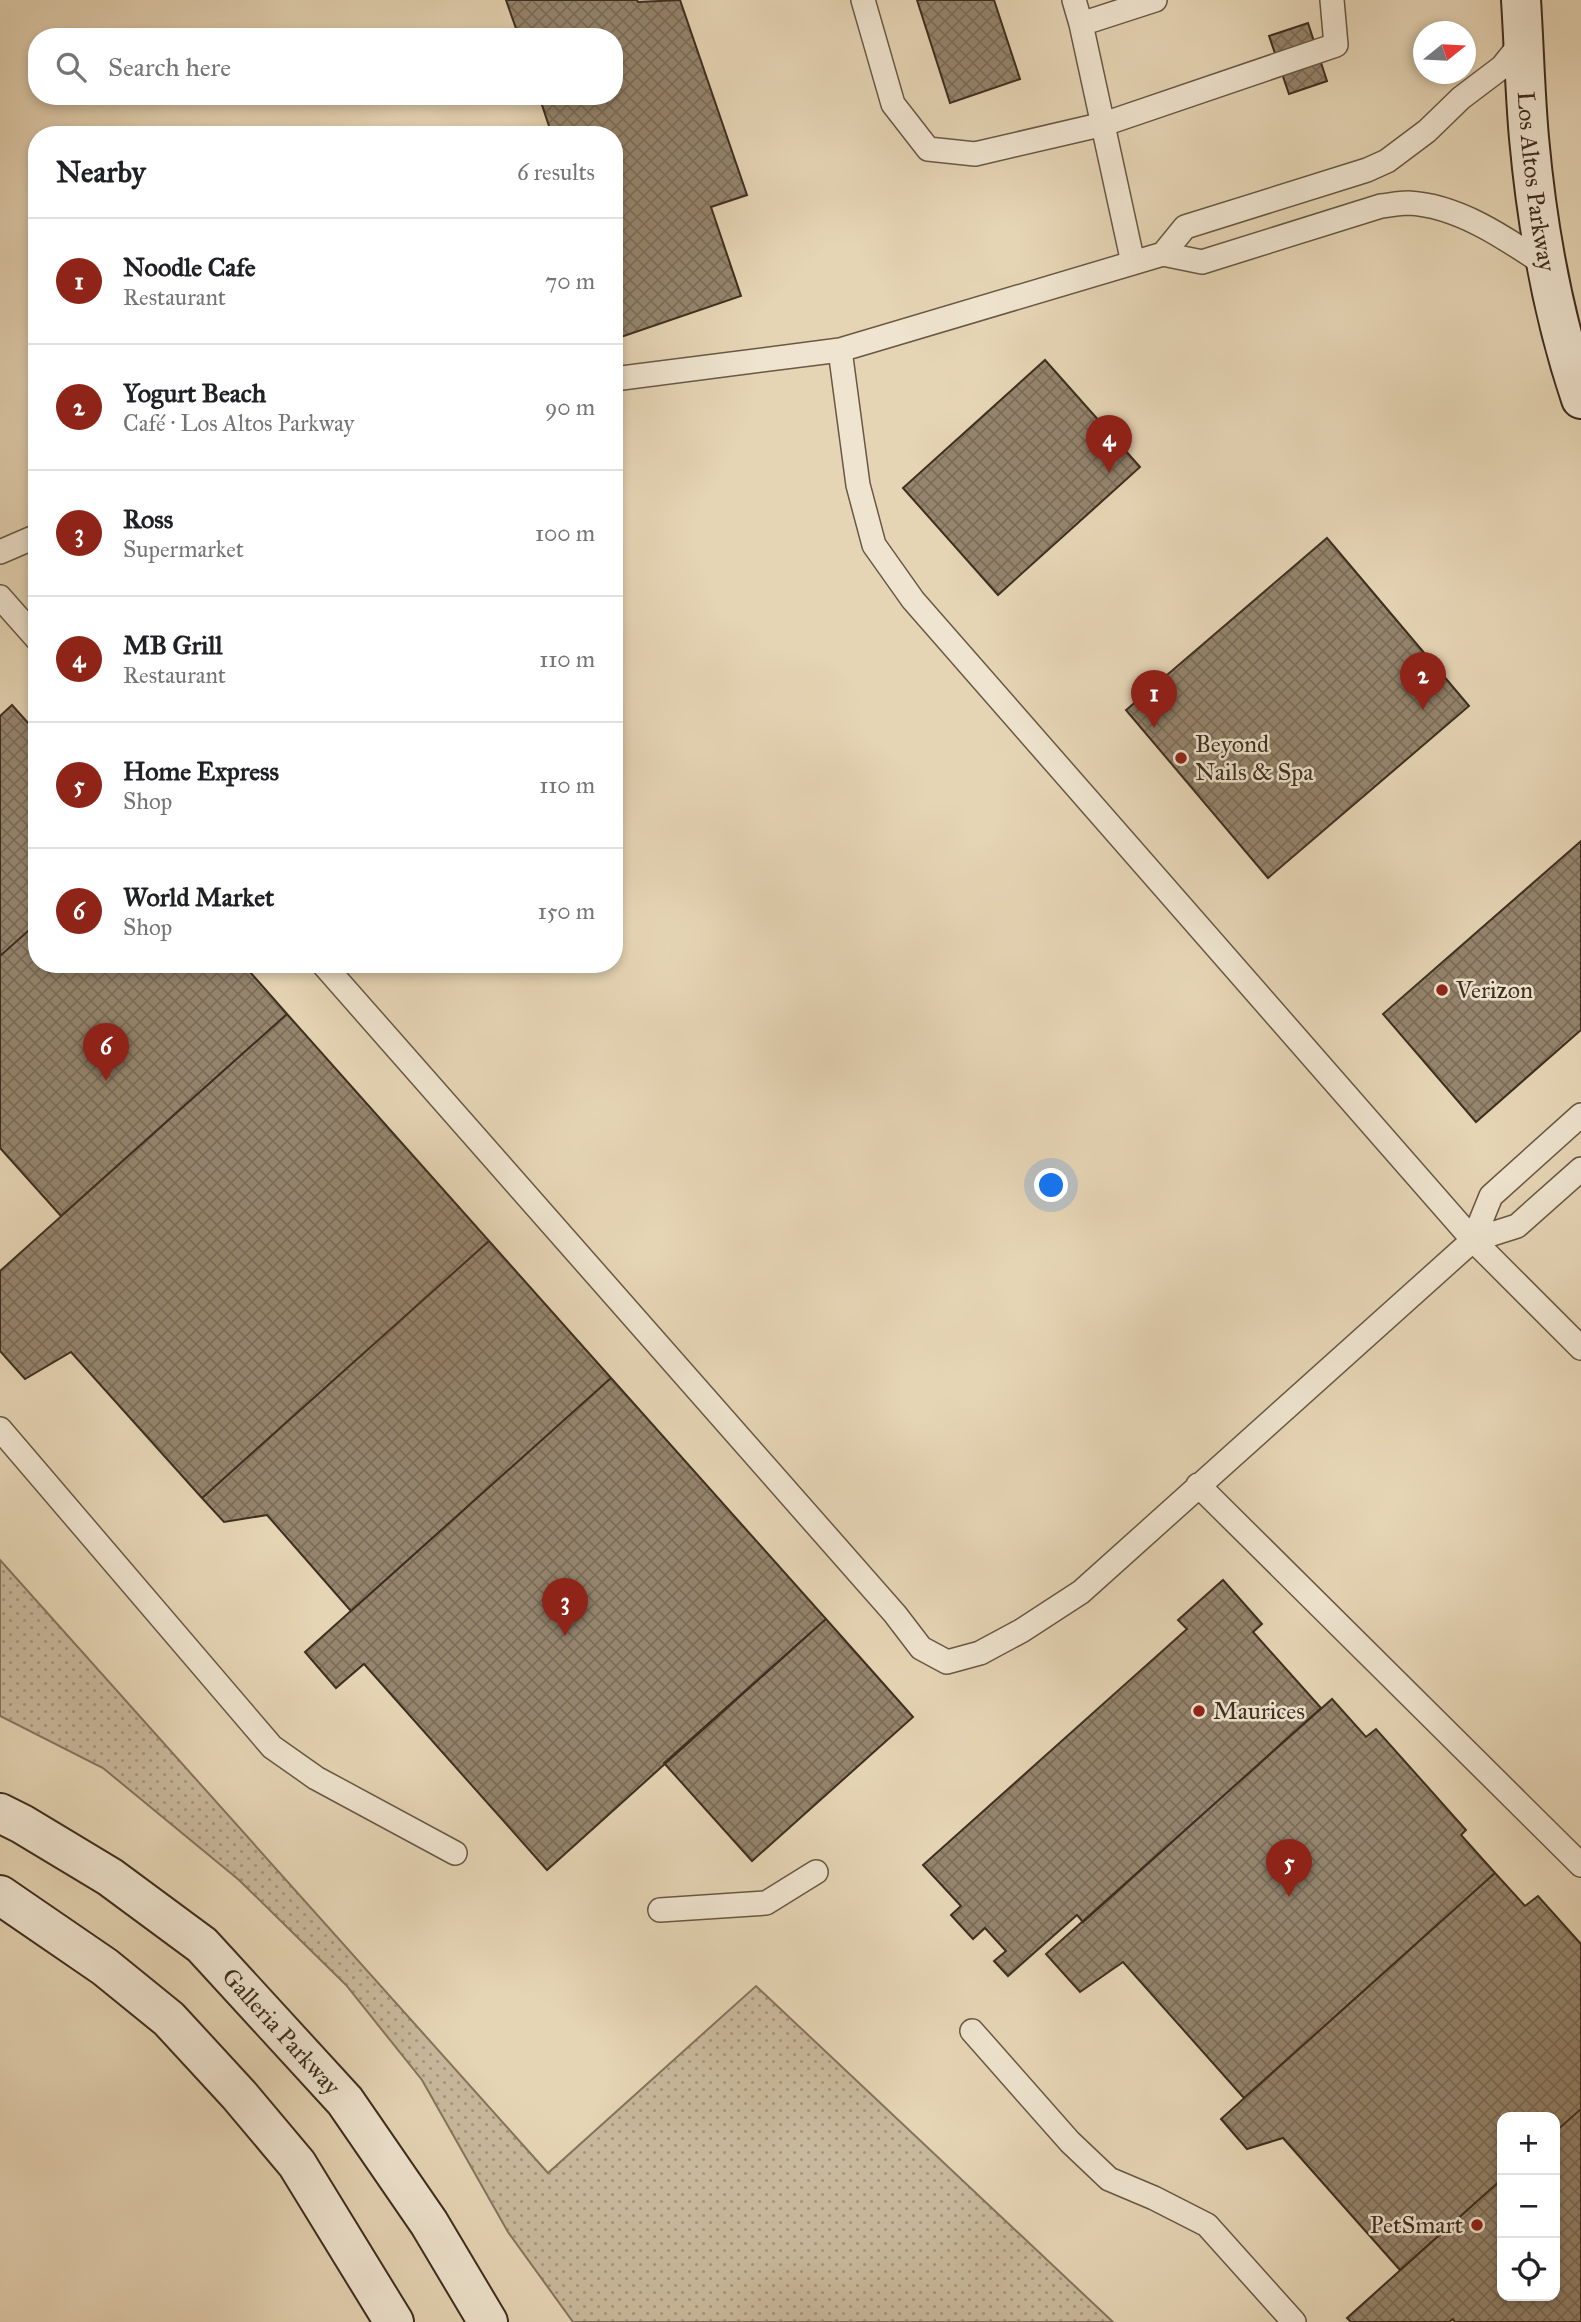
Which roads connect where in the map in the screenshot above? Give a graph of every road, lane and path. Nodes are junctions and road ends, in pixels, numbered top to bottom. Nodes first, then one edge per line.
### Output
1 (863, 0) edge
2 (1074, 0) edge
3 (1155, 0) edge
4 (1332, 0) edge
5 (1521, 0) edge
6 (1081, 24) junction
7 (1523, 41) junction
8 (1104, 124) junction
9 (1163, 254) junction
10 (1133, 263) junction
11 (1547, 267) junction
12 (841, 350) junction
13 (623, 378) edge
14 (1581, 399) edge
15 (28, 540) edge
16 (0, 552) edge
17 (0, 597) edge
18 (28, 629) edge
19 (331, 973) edge
20 (1581, 1115) edge
21 (1581, 1168) edge
22 (1473, 1240) junction
23 (1581, 1348) edge
24 (0, 1429) edge
25 (1198, 1485) junction
26 (0, 1813) edge
27 (455, 1853) dead end
28 (1581, 1865) edge
29 (816, 1872) dead end
30 (0, 1895) edge
31 (660, 1910) dead end
32 (972, 2031) dead end
33 (394, 2322) edge
34 (488, 2322) edge
35 (1294, 2322) edge

1 - 8 lane
2 - 6 lane
3 - 6 lane
4 - 8 lane
5 - 7 street, Los Altos Parkway
6 - 8 lane
7 - 9 lane
7 - 11 street, Los Altos Parkway
8 - 10 lane
9 - 10 lane
9 - 11 lane
10 - 12 lane
11 - 14 street, Los Altos Parkway
12 - 13 lane
12 - 22 lane
15 - 16 lane
17 - 18 lane
19 - 25 lane
20 - 22 lane
21 - 22 lane
22 - 23 lane
22 - 25 lane
24 - 27 lane
25 - 28 lane
26 - 34 street, Galleria Parkway
29 - 31 lane
30 - 33 street
32 - 35 lane

